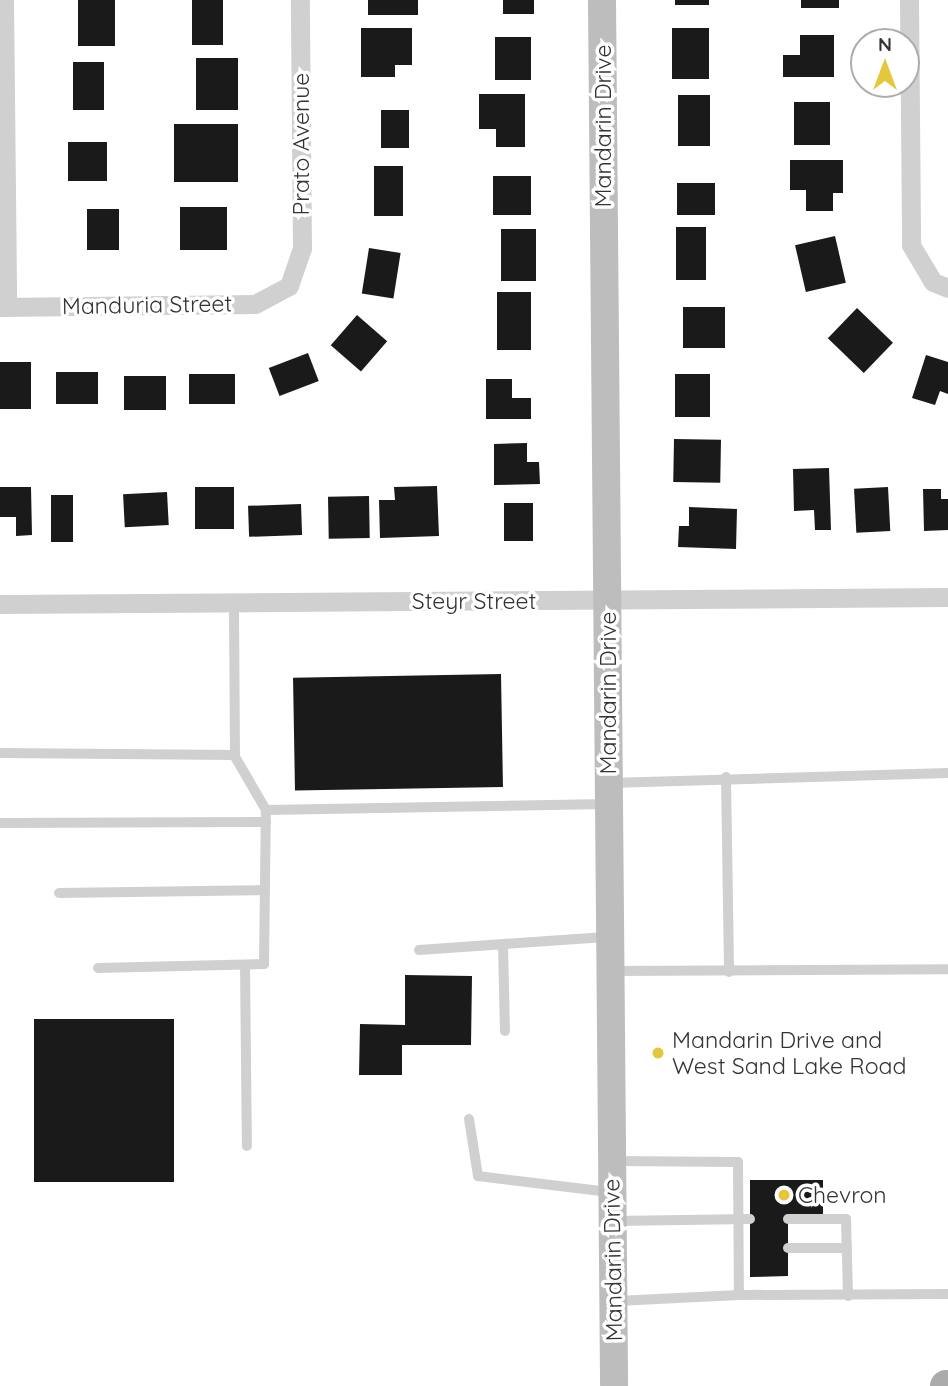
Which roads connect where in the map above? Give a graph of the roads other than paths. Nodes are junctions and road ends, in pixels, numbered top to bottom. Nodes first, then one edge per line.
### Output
1 (4, 0) edge
2 (300, 0) edge
3 (602, 0) edge
4 (909, 0) edge
5 (940, 285) edge
6 (289, 286) joint
7 (3, 307) edge
8 (948, 597) edge
9 (608, 600) junction
10 (234, 603) junction
11 (0, 604) edge
12 (0, 752) edge
13 (234, 755) junction
14 (948, 774) edge
15 (726, 777) junction
16 (609, 793) junction
17 (265, 810) junction
18 (265, 822) junction
19 (0, 823) edge
20 (265, 890) junction
21 (59, 892) dead end
22 (611, 936) junction
23 (503, 945) junction
24 (419, 950) dead end
25 (245, 965) junction
26 (98, 968) dead end
27 (948, 969) edge
28 (611, 971) junction
29 (729, 972) junction
30 (505, 1031) dead end
31 (469, 1119) dead end
32 (247, 1146) dead end
33 (612, 1161) junction
34 (613, 1193) junction
35 (744, 1219) junction
36 (788, 1219) dead end
37 (613, 1222) junction
38 (738, 1248) junction
39 (750, 1248) dead end
40 (788, 1248) dead end
41 (847, 1248) junction
42 (948, 1294) edge
43 (739, 1295) junction
44 (848, 1296) junction
45 (613, 1301) junction
46 (614, 1386) edge

1 - 7 street
2 - 6 street, Prato Avenue
3 - 9 street, Mandarin Drive
4 - 5 street
6 - 7 street, Manduria Street
8 - 9 street, Steyr Street
9 - 10 street, Steyr Street
9 - 16 street, Mandarin Drive
10 - 11 street, Steyr Street
10 - 13 lane
12 - 13 lane
13 - 17 lane
14 - 15 lane
15 - 16 lane
15 - 29 lane
16 - 17 lane
16 - 22 street, Mandarin Drive
17 - 18 lane
18 - 19 lane
18 - 20 lane
20 - 21 lane
20 - 25 lane
22 - 23 lane
22 - 28 street, Mandarin Drive
23 - 24 lane
23 - 30 lane
25 - 26 lane
25 - 32 lane
27 - 29 lane
28 - 29 lane
28 - 33 street, Mandarin Drive
31 - 34 lane
33 - 34 street, Mandarin Drive
33 - 35 lane
34 - 37 street, Mandarin Drive
35 - 37 lane
35 - 38 lane
36 - 41 lane
37 - 45 street, Mandarin Drive
38 - 39 lane
38 - 43 lane
40 - 41 lane
41 - 44 lane
42 - 44 lane
43 - 44 lane
43 - 45 lane
45 - 46 street, Mandarin Drive

